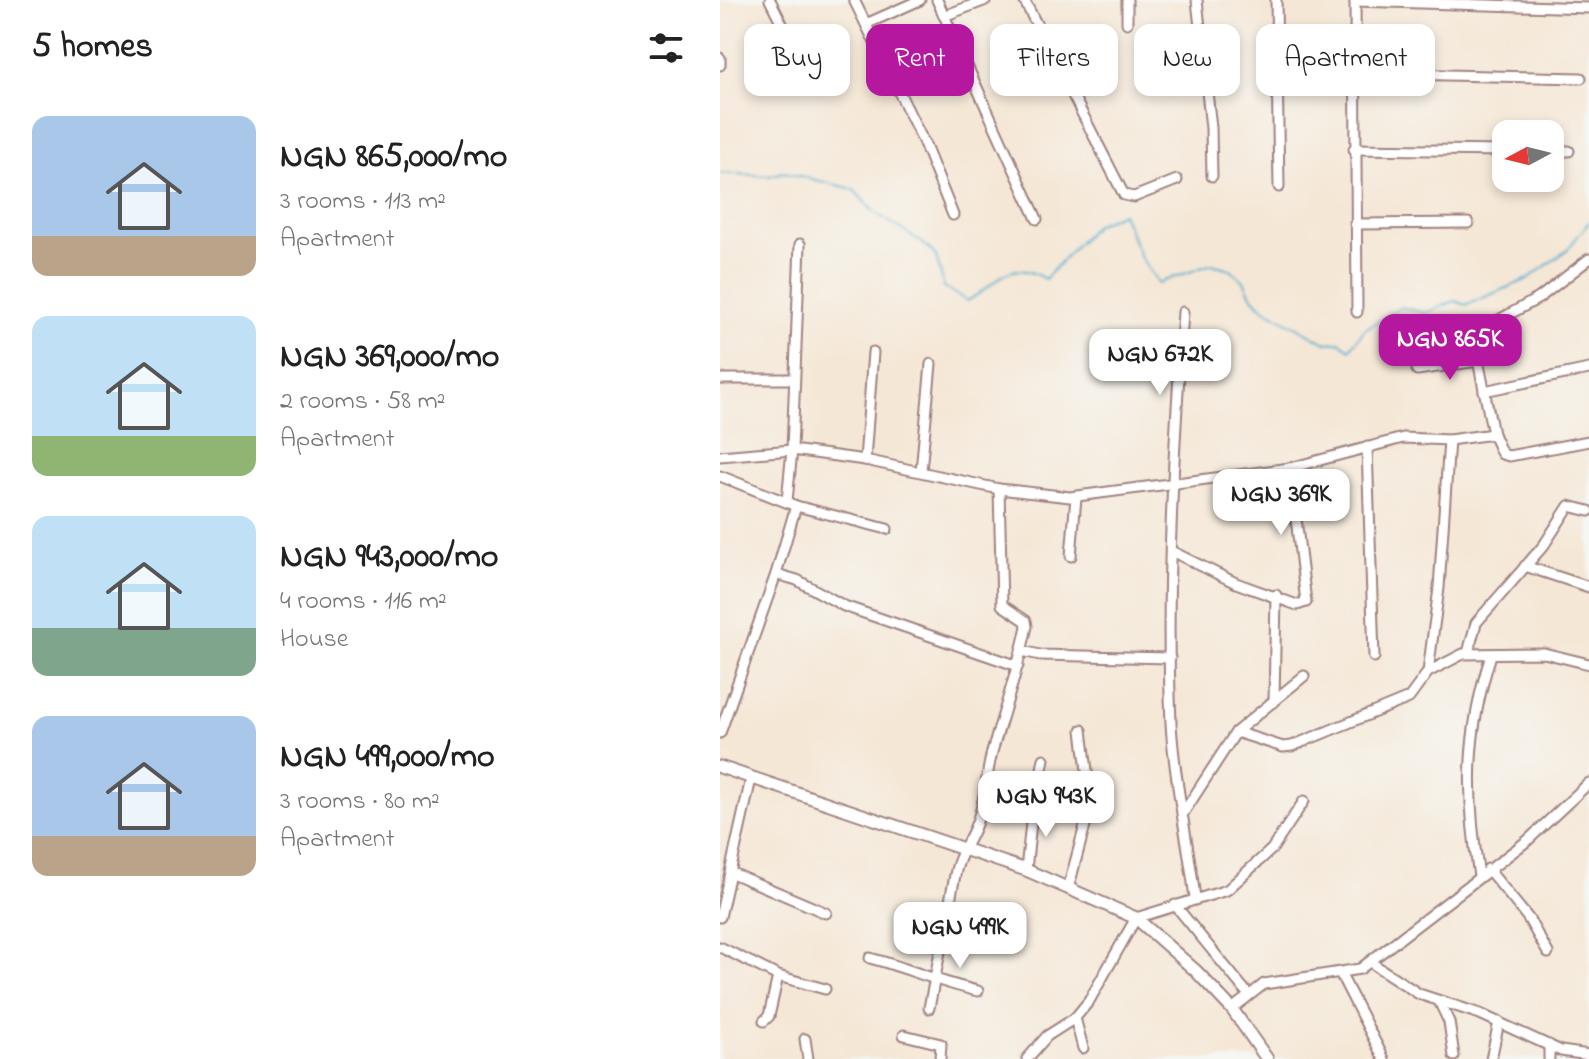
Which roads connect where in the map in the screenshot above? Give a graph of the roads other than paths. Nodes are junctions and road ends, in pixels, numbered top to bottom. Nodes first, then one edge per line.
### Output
1 (770, 0) edge
2 (854, 0) edge
3 (920, 0) edge
4 (937, 0) edge
5 (986, 0) edge
6 (1024, 0) edge
7 (1127, 0) edge
8 (1197, 0) edge
9 (1276, 0) edge
10 (1355, 1) edge
11 (1589, 8) edge
12 (944, 16) junction
13 (1127, 23) dead end
14 (782, 24) edge
15 (866, 24) joint
16 (1356, 24) edge
17 (720, 58) edge
18 (720, 65) edge
19 (1435, 75) edge
20 (1581, 78) dead end
21 (901, 96) edge
22 (1356, 96) edge
23 (1354, 149) junction
24 (1492, 151) edge
25 (1564, 151) edge
26 (1569, 151) dead end
27 (1212, 176) dead end
28 (1177, 180) dead end
29 (1279, 187) dead end
30 (953, 215) dead end
31 (1037, 219) dead end
32 (1468, 223) dead end
33 (1355, 224) junction
34 (800, 244) dead end
35 (1589, 259) edge
36 (1183, 312) dead end
37 (1357, 312) dead end
38 (873, 352) dead end
39 (1478, 361) junction
40 (931, 364) dead end
41 (1589, 369) edge
42 (1417, 370) dead end
43 (720, 379) edge
44 (793, 379) junction
45 (1484, 391) junction
46 (1493, 434) junction
47 (1449, 440) junction
48 (1589, 441) edge
49 (1367, 447) junction
50 (792, 450) junction
51 (720, 456) edge
52 (865, 460) junction
53 (1290, 468) junction
54 (921, 471) junction
55 (720, 476) edge
56 (1173, 484) junction
57 (999, 489) junction
58 (1076, 497) junction
59 (791, 503) junction
60 (1589, 511) edge
61 (887, 529) dead end
62 (1171, 551) junction
63 (1071, 556) dead end
64 (1525, 566) junction
65 (776, 574) junction
66 (1589, 587) edge
67 (1276, 595) junction
68 (1022, 651) junction
69 (1468, 653) junction
70 (1491, 655) junction
71 (1374, 657) dead end
72 (1170, 658) junction
73 (1589, 664) edge
74 (1018, 666) junction
75 (1428, 672) junction
76 (1304, 676) dead end
77 (1274, 702) junction
78 (1082, 730) dead end
79 (1236, 732) junction
80 (720, 733) edge
81 (1044, 759) dead end
82 (720, 767) edge
83 (751, 779) junction
84 (1589, 783) edge
85 (1304, 801) dead end
86 (1184, 812) junction
87 (961, 848) junction
88 (1488, 869) junction
89 (1026, 870) junction
90 (732, 873) junction
91 (1479, 876) junction
92 (1068, 889) junction
93 (1195, 898) junction
94 (1175, 905) junction
95 (949, 910) junction
96 (826, 913) dead end
97 (720, 917) edge
98 (990, 917) dead end
99 (1136, 918) junction
100 (720, 947) edge
101 (1548, 953) dead end
102 (870, 958) dead end
103 (1370, 962) junction
104 (1340, 973) junction
105 (778, 976) junction
106 (935, 981) junction
107 (825, 989) dead end
108 (978, 991) dead end
109 (1248, 994) junction
110 (1440, 1003) junction
111 (929, 1008) dead end
112 (1232, 1009) junction
113 (1075, 1018) junction
114 (764, 1021) dead end
115 (1499, 1022) junction
116 (904, 1035) dead end
117 (805, 1039) dead end
118 (1549, 1045) junction
119 (1083, 1048) dead end
120 (1589, 1055) edge
121 (1454, 1056) dead end
122 (808, 1059) edge
123 (940, 1059) edge
124 (1027, 1059) edge
125 (1267, 1059) edge
126 (1384, 1059) edge
127 (1491, 1059) edge
128 (1549, 1059) edge

1 - 14 street
2 - 15 street
3 - 15 street
4 - 12 street
5 - 12 street
6 - 28 street
7 - 13 street
8 - 27 street
9 - 29 street
10 - 11 street
10 - 16 street
12 - 31 street
17 - 18 street
19 - 20 street
21 - 30 street
22 - 23 street
23 - 24 street
23 - 33 street
25 - 26 street
32 - 33 street
33 - 37 street
34 - 44 street
35 - 39 street
36 - 56 street
38 - 52 street
39 - 42 street
39 - 45 street
40 - 54 street
41 - 45 street
43 - 44 street
44 - 50 street
45 - 46 street
46 - 47 street
46 - 48 street
47 - 49 street
47 - 75 street
49 - 53 street
49 - 71 street
50 - 51 street
50 - 52 street
50 - 59 street
52 - 54 street
53 - 56 street
53 - 67 street
54 - 57 street
55 - 59 street
56 - 58 street
56 - 62 street
57 - 58 street
57 - 68 street
58 - 63 street
59 - 61 street
59 - 65 street
60 - 64 street
62 - 67 street
62 - 72 street
64 - 66 street
64 - 69 street
65 - 74 street
65 - 80 street
67 - 77 street
68 - 72 street
68 - 74 street
69 - 70 street
69 - 75 street
70 - 73 street
70 - 91 street
72 - 86 street
74 - 87 street
75 - 79 street
76 - 77 street
77 - 79 street
78 - 92 street
79 - 86 street
81 - 89 street
82 - 83 street
83 - 87 street
83 - 90 street
84 - 88 street
85 - 93 street
86 - 93 street
87 - 89 street
87 - 95 street
88 - 91 street
88 - 101 street
89 - 92 street
90 - 96 street
90 - 97 street
91 - 103 street
92 - 99 street
93 - 94 street
94 - 99 street
94 - 109 street
95 - 98 street
95 - 106 street
99 - 112 street
99 - 113 street
100 - 105 street
102 - 106 street
103 - 104 street
103 - 110 street
104 - 109 street
104 - 126 street
105 - 107 street
105 - 114 street
106 - 108 street
106 - 111 street
109 - 112 street
110 - 115 street
110 - 121 street
112 - 125 street
113 - 119 street
113 - 124 street
115 - 118 street
115 - 127 street
116 - 123 street
117 - 122 street
118 - 120 street
118 - 128 street

